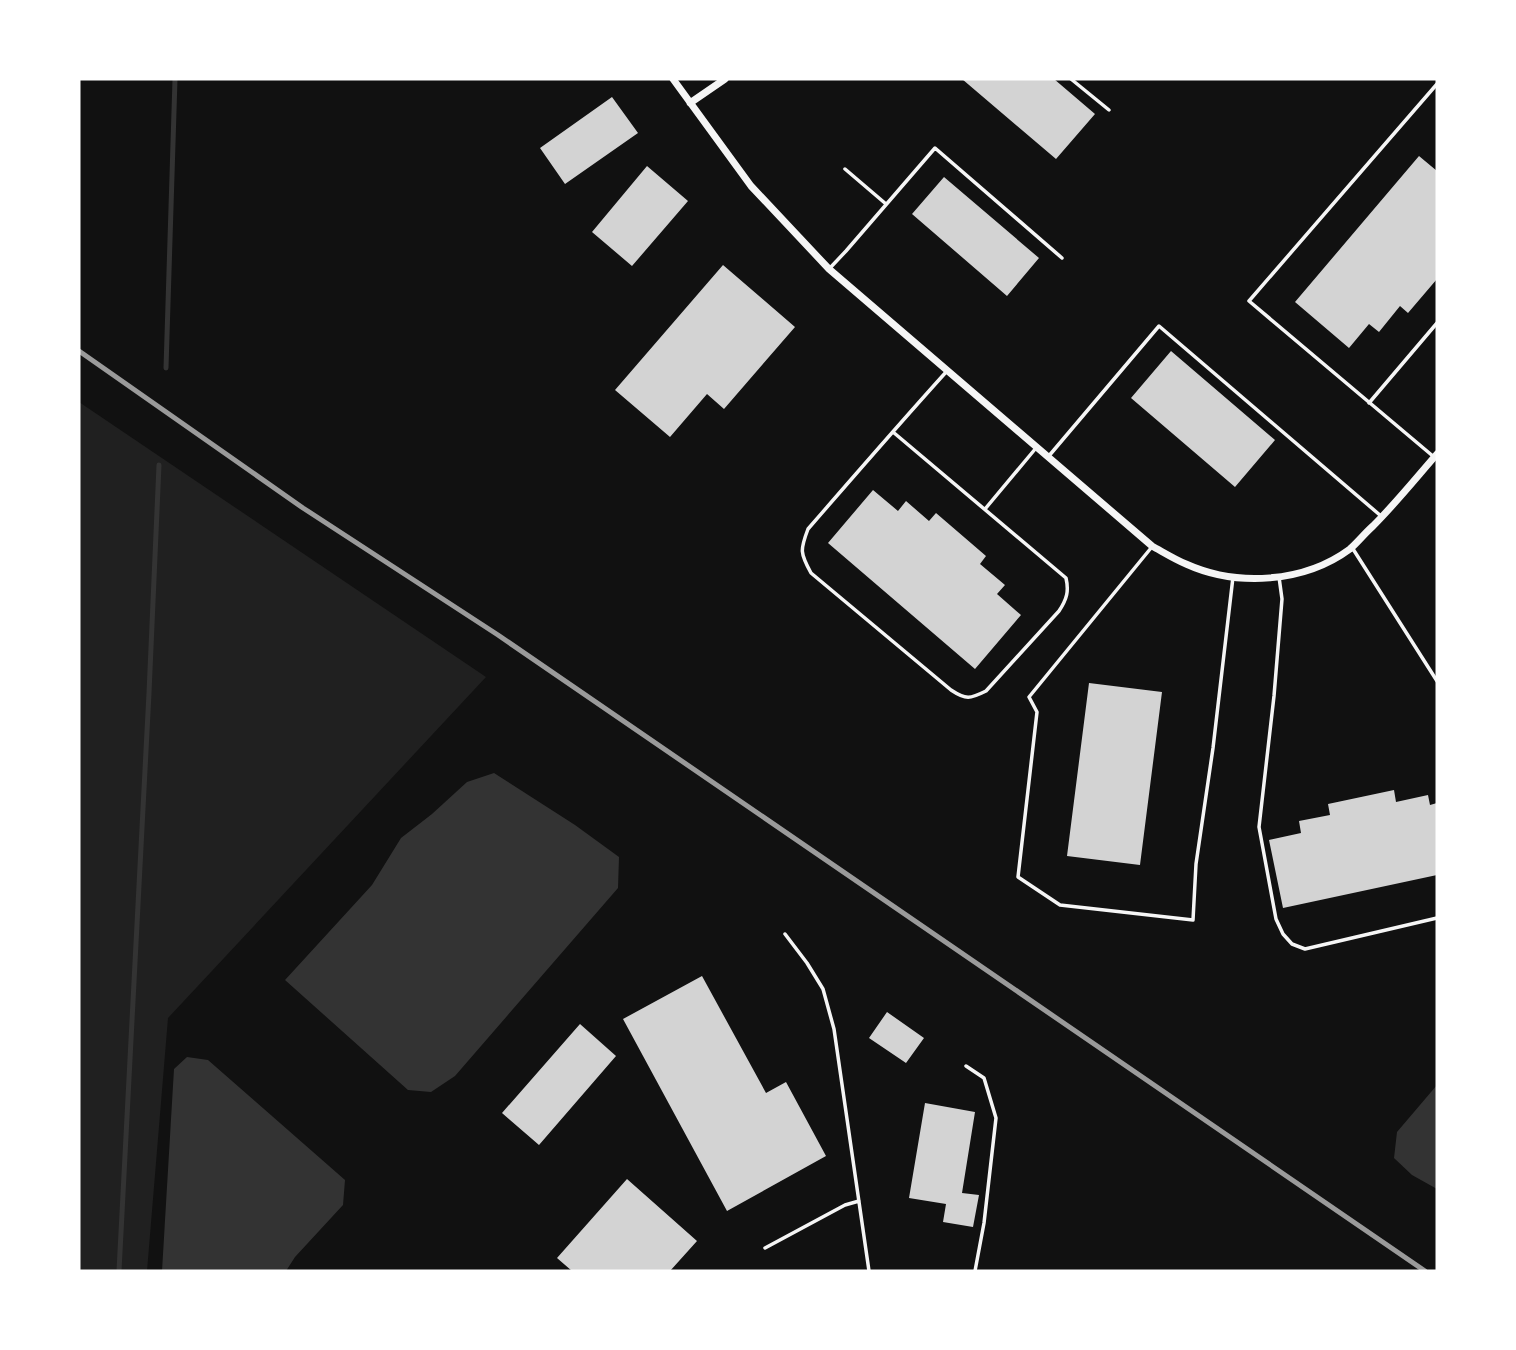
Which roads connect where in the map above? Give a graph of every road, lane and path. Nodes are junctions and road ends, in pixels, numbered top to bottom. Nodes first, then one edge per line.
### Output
1 (673, 79) edge
2 (725, 79) edge
3 (1071, 79) edge
4 (1437, 84) edge
5 (690, 103) junction
6 (1109, 110) dead end
7 (845, 169) dead end
8 (886, 204) junction
9 (1062, 258) dead end
10 (829, 269) junction
11 (1437, 323) edge
12 (947, 371) junction
13 (1370, 402) junction
14 (893, 432) junction
15 (1036, 447) junction
16 (1436, 455) edge
17 (1048, 457) junction
18 (985, 509) junction
19 (1382, 517) junction
20 (1152, 546) junction
21 (1351, 547) junction
22 (1233, 577) junction
23 (1279, 577) junction
24 (1437, 681) edge
25 (1437, 918) edge
26 (785, 934) dead end
27 (966, 1066) dead end
28 (859, 1201) junction
29 (765, 1248) dead end
30 (869, 1271) edge
31 (975, 1271) edge

1 - 5 street
2 - 5 street
3 - 6 lane
4 - 13 lane
5 - 10 street
7 - 8 lane
8 - 9 lane
8 - 10 lane
10 - 12 street
11 - 13 lane
12 - 14 lane
12 - 15 street
13 - 16 lane
14 - 18 lane
14 - 18 lane
15 - 17 street
15 - 18 lane
16 - 19 street
17 - 19 lane
17 - 20 street
19 - 21 street
20 - 22 street
20 - 22 lane
21 - 23 street
21 - 24 lane
22 - 23 street
23 - 25 lane
26 - 28 lane
27 - 31 lane
28 - 29 lane
28 - 30 lane

